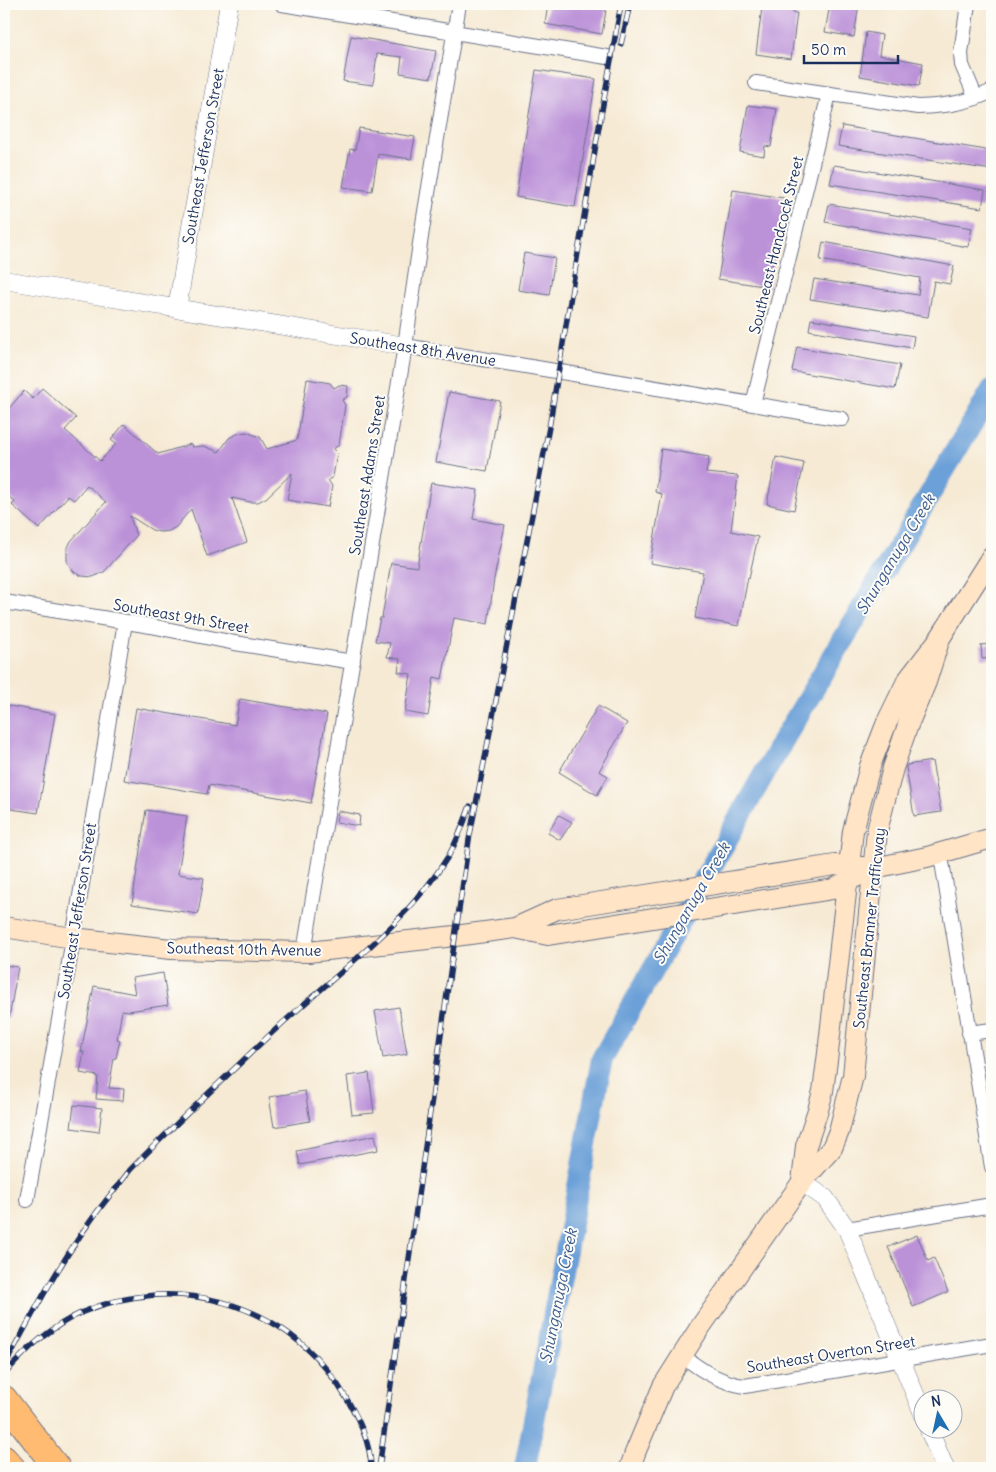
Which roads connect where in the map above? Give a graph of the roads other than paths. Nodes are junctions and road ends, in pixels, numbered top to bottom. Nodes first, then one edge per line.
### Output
1 (229, 4) edge
2 (282, 4) edge
3 (459, 4) edge
4 (968, 4) edge
5 (455, 33) junction
6 (607, 57) dead end
7 (756, 83) dead end
8 (992, 91) edge
9 (830, 94) junction
10 (976, 98) junction
11 (4, 280) edge
12 (177, 309) junction
13 (405, 346) junction
14 (753, 404) junction
15 (842, 419) dead end
16 (991, 562) edge
17 (4, 602) edge
18 (125, 622) junction
19 (940, 638) junction
20 (353, 662) junction
21 (992, 838) edge
22 (940, 854) junction
23 (874, 868) junction
24 (848, 873) junction
25 (4, 927) edge
26 (515, 928) junction
27 (73, 938) junction
28 (304, 952) junction
29 (992, 1030) edge
30 (969, 1033) junction
31 (992, 1167) edge
32 (802, 1182) junction
33 (27, 1200) dead end
34 (992, 1205) edge
35 (847, 1229) junction
36 (992, 1344) edge
37 (682, 1356) junction
38 (900, 1360) junction
39 (914, 1393) edge
40 (4, 1399) edge
41 (933, 1440) edge
42 (4, 1459) edge
43 (12, 1468) edge
44 (57, 1468) edge
45 (630, 1468) edge
46 (945, 1468) edge

1 - 12 street, Southeast Jefferson Street
2 - 5 street
3 - 5 street, Southeast Adams Street
4 - 10 street
5 - 6 street
5 - 13 street, Southeast Adams Street
7 - 9 street
8 - 10 street
9 - 10 street
9 - 14 street, Southeast Handcock Street
11 - 12 street, Southeast 8th Avenue
12 - 13 street, Southeast 8th Avenue
13 - 14 street, Southeast 8th Avenue
13 - 20 street, Southeast Adams Street
14 - 15 street, Southeast 8th Avenue
16 - 19 main road, Southeast Branner Trafficway
17 - 18 street, Southeast 9th Street
18 - 20 street, Southeast 9th Street
18 - 27 street, Southeast Jefferson Street
19 - 23 main road, Southeast Branner Trafficway
19 - 24 main road, Southeast Branner Trafficway
20 - 28 street, Southeast Adams Street
21 - 22 main road, Southeast 10th Avenue
22 - 23 main road, Southeast 10th Avenue
22 - 30 street
23 - 24 main road, Southeast 10th Avenue
23 - 32 main road, Southeast Branner Trafficway
24 - 26 main road, Southeast 10th Avenue
24 - 26 main road, Southeast 10th Avenue
24 - 32 main road, Southeast Branner Trafficway
25 - 27 main road, Southeast 10th Avenue
26 - 28 main road, Southeast 10th Avenue
27 - 28 main road, Southeast 10th Avenue
27 - 33 street, Southeast Jefferson Street
29 - 30 street
30 - 31 street
32 - 35 street
32 - 37 main road, Southeast Branner Trafficway
34 - 35 street
35 - 38 street
36 - 38 street, Southeast Overton Street
37 - 38 street, Southeast Overton Street
37 - 45 main road, Southeast Branner Trafficway
38 - 39 street
40 - 44 highway
41 - 46 street
42 - 43 highway

